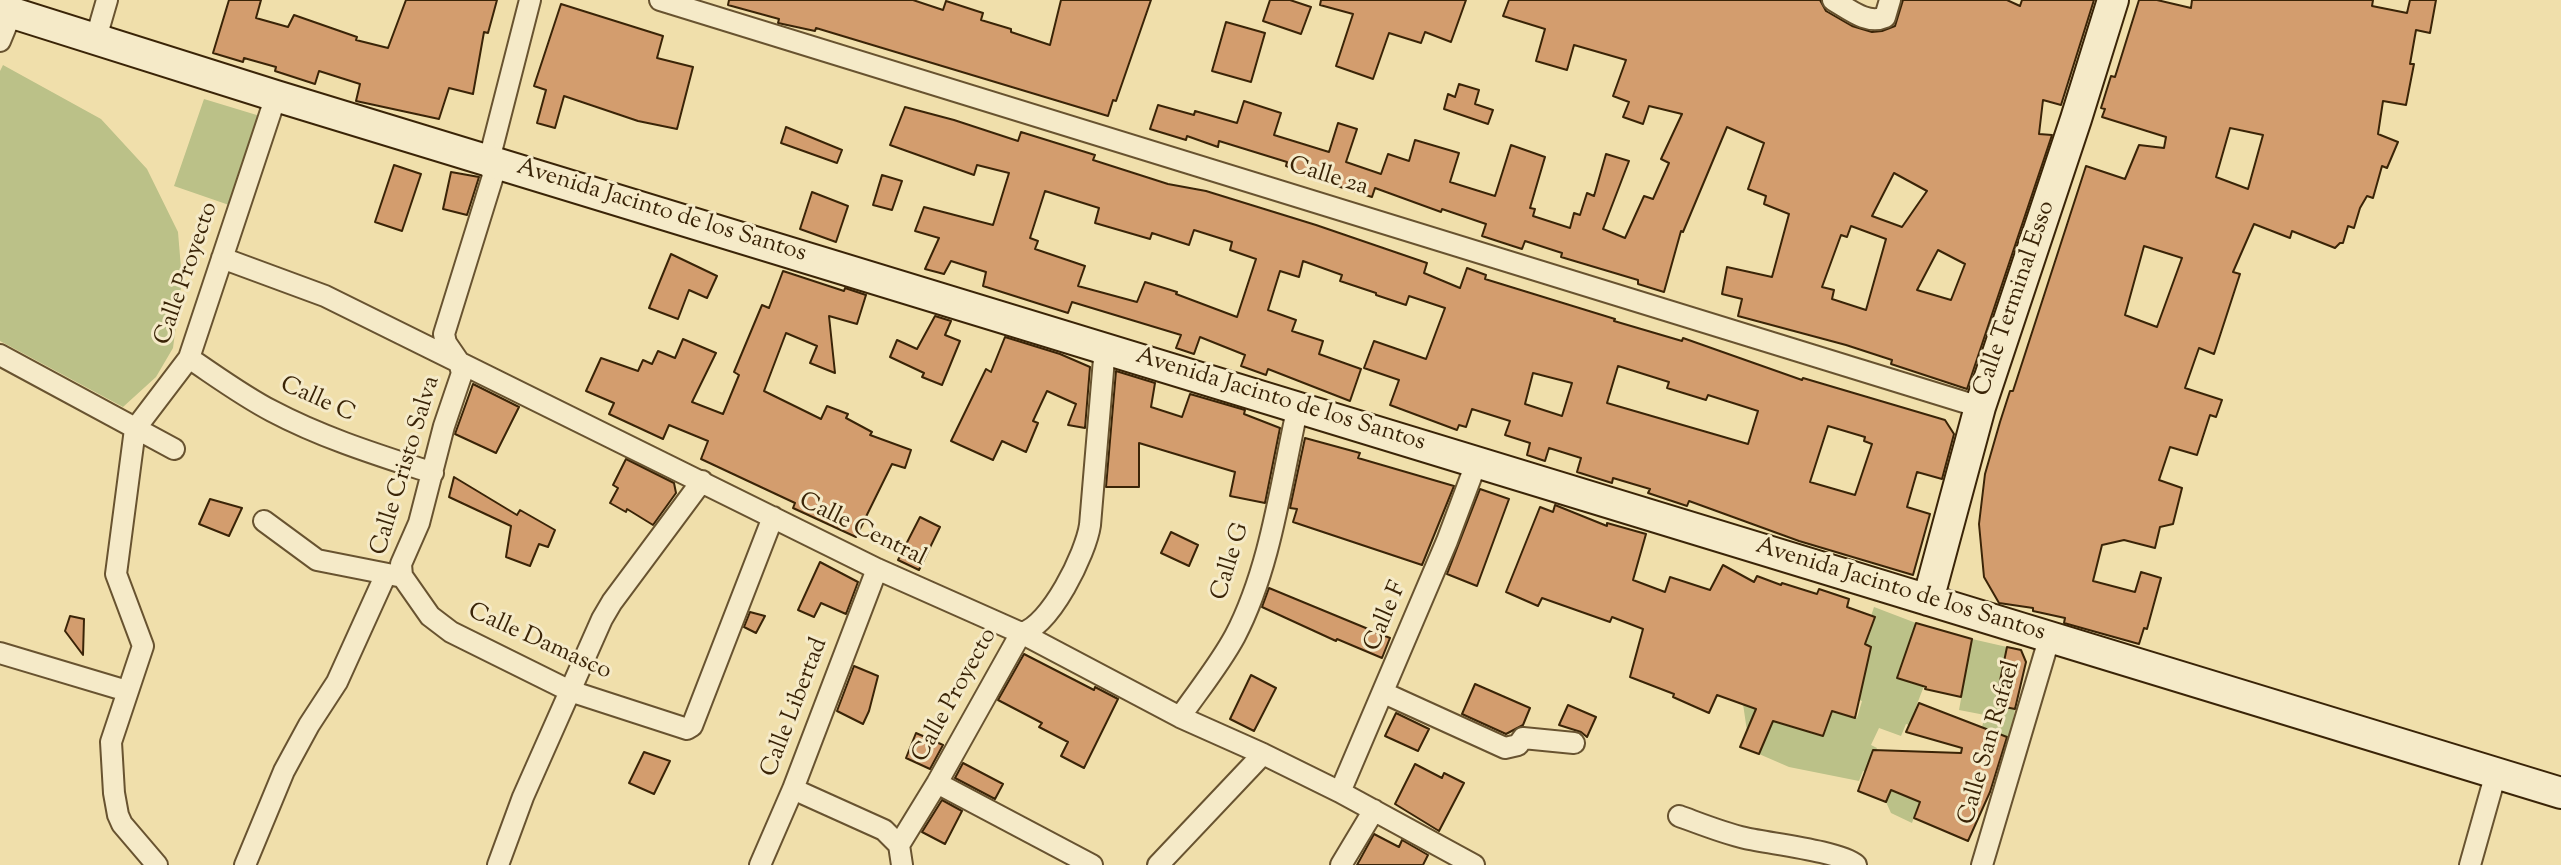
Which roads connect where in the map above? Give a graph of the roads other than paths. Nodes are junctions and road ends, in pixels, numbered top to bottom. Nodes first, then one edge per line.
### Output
1 (107, 0) edge
2 (530, 0) edge
3 (660, 0) edge
4 (1833, 0) edge
5 (1890, 0) edge
6 (2113, 0) edge
7 (6, 10) edge
8 (96, 38) junction
9 (0, 41) edge
10 (276, 96) junction
11 (489, 160) junction
12 (222, 258) junction
13 (1105, 347) junction
14 (0, 355) edge
15 (189, 358) junction
16 (458, 361) junction
17 (1298, 406) junction
18 (1980, 407) junction
19 (135, 429) junction
20 (174, 449) dead end
21 (1477, 461) junction
22 (433, 473) junction
23 (702, 481) junction
24 (773, 517) junction
25 (264, 521) dead end
26 (877, 569) junction
27 (394, 575) junction
28 (1928, 600) junction
29 (1021, 633) junction
30 (2050, 636) junction
31 (0, 653) edge
32 (127, 691) junction
33 (570, 691) junction
34 (1384, 693) junction
35 (1180, 717) junction
36 (1574, 743) dead end
37 (1263, 754) junction
38 (2496, 773) junction
39 (937, 783) junction
40 (793, 789) junction
41 (1340, 792) junction
42 (2561, 793) edge
43 (1374, 810) junction
44 (1679, 816) dead end
45 (900, 855) edge
46 (157, 865) edge
47 (245, 865) edge
48 (498, 865) edge
49 (760, 865) edge
50 (1092, 865) edge
51 (1158, 865) edge
52 (1341, 865) edge
53 (1474, 865) edge
54 (1856, 865) edge
55 (1982, 865) edge
56 (2470, 865) edge

1 - 8 street
2 - 11 street, Calle Cristo Salva
3 - 18 street, Calle 2a
4 - 5 street
6 - 18 main road, Calle Terminal Esso
7 - 8 main road, Avenida Jacinto de los Santos
7 - 9 street
8 - 10 main road, Avenida Jacinto de los Santos
10 - 11 main road, Avenida Jacinto de los Santos
10 - 12 street, Calle Proyecto
11 - 13 main road, Avenida Jacinto de los Santos
11 - 16 street, Calle Cristo Salva
12 - 15 street, Calle Proyecto
12 - 16 street, Calle Central
13 - 17 main road, Avenida Jacinto de los Santos
13 - 29 street, Calle Proyecto
14 - 19 street
15 - 19 street, Calle Proyecto
15 - 22 street, Calle C
16 - 22 street, Calle Cristo Salva
16 - 23 street, Calle Central
17 - 21 main road, Avenida Jacinto de los Santos
17 - 35 street, Calle G
18 - 28 main road, Calle Terminal Esso
19 - 20 street
19 - 32 street, Calle Proyecto
21 - 28 main road, Avenida Jacinto de los Santos
21 - 34 street, Calle F
22 - 27 street, Calle Cristo Salva
23 - 24 street, Calle Central
23 - 33 street
24 - 26 street, Calle Central
24 - 33 street, Calle Damasco
25 - 27 street
26 - 29 street, Calle Central
26 - 40 street, Calle Libertad
27 - 33 street, Calle Damasco
27 - 47 street, Calle Cristo Salva
28 - 30 main road, Avenida Jacinto de los Santos
29 - 35 street, Calle Central
29 - 39 street, Calle Proyecto
30 - 38 main road, Avenida Jacinto de los Santos
30 - 55 street, Calle San Rafael
31 - 32 street
32 - 46 street, Calle Proyecto
33 - 48 street
34 - 36 street
34 - 41 street, Calle F
35 - 37 street, Calle Central
37 - 41 street, Calle Central
37 - 51 street
38 - 42 main road, Avenida Jacinto de los Santos
38 - 56 street
39 - 45 street, Calle Proyecto
39 - 50 street
40 - 45 street
40 - 49 street, Calle Libertad
41 - 43 street, Calle Central
43 - 52 street
43 - 53 street, Calle Central
44 - 54 street

